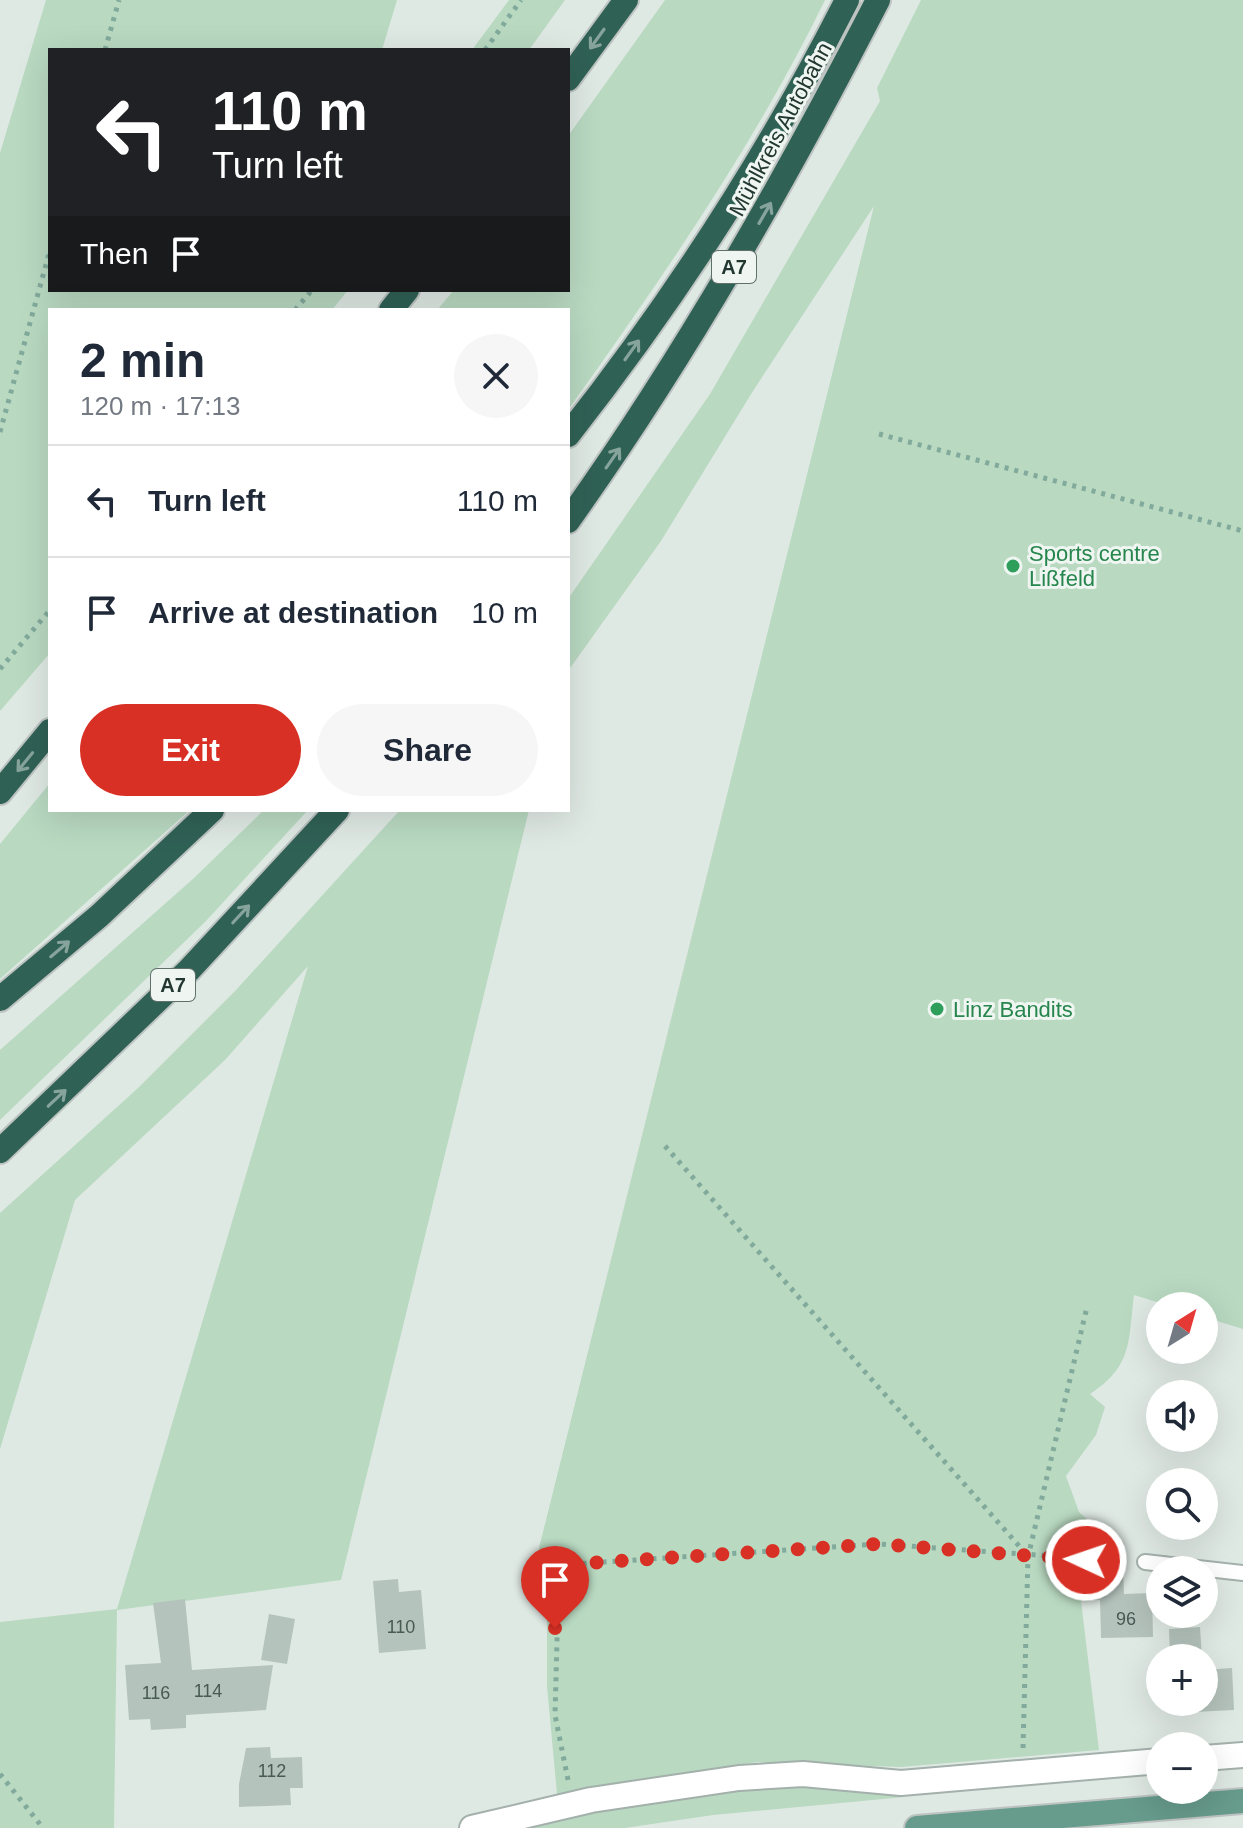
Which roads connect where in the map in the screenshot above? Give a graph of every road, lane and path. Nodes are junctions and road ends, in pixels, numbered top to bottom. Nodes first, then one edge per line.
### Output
1 (119, 0) edge
2 (521, 0) edge
3 (626, 0) edge
4 (847, 0) edge
5 (878, 0) edge
6 (106, 48) edge
7 (486, 48) edge
8 (570, 76) edge
9 (48, 257) edge
10 (310, 292) edge
11 (405, 292) edge
12 (297, 308) edge
13 (393, 308) edge
14 (0, 432) edge
15 (570, 432) edge
16 (879, 434) dead end
17 (570, 518) edge
18 (1243, 531) edge
19 (48, 612) edge
20 (0, 669) edge
21 (48, 733) edge
22 (0, 792) edge
23 (210, 812) edge
24 (335, 812) edge
25 (0, 999) edge
26 (665, 1146) dead end
27 (0, 1151) edge
28 (1087, 1307) dead end
29 (1028, 1557) junction
30 (1145, 1562) joint
31 (1243, 1573) edge
32 (1243, 1755) edge
33 (1218, 1757) edge
34 (1146, 1762) edge
35 (1022, 1773) junction
36 (0, 1774) edge
37 (1243, 1801) edge
38 (574, 1804) junction
39 (43, 1828) edge
40 (472, 1828) edge
41 (917, 1828) edge

1 - 6 path
2 - 7 path
3 -> 8 highway
15 -> 4 highway
17 -> 5 highway, Mühlkreis Autobahn / A7
9 - 14 path
10 - 12 path
11 - 13 highway
16 - 18 path
19 - 20 path
21 -> 22 highway
25 -> 23 highway
27 -> 24 highway, A7
26 - 29 path
28 - 29 path
29 - 30 path
29 - 35 path
29 - 38 path
30 - 31 lane
32 - 33 street
34 - 35 street
35 - 38 street
36 - 39 path
37 - 41 main road
38 - 40 street

